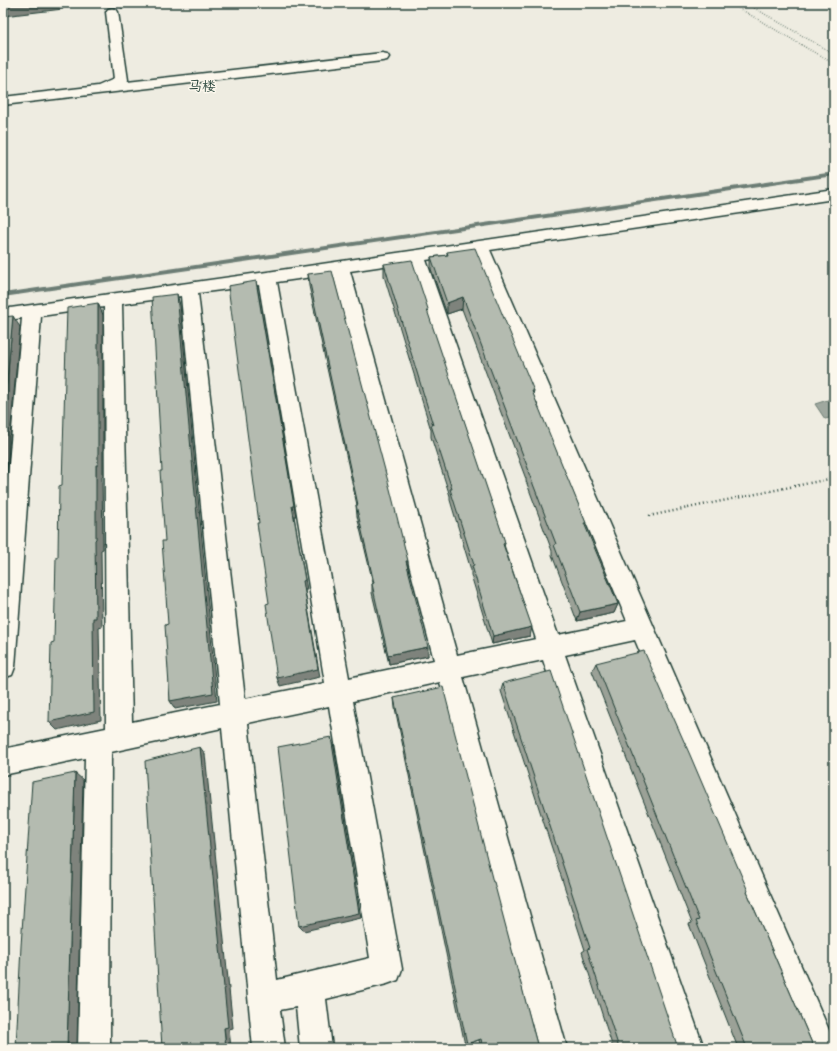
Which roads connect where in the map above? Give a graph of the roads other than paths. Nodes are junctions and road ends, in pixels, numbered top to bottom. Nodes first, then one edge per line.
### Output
1 (112, 12) dead end
2 (382, 57) dead end
3 (110, 88) junction
4 (3, 101) edge
5 (834, 194) edge
6 (480, 246) junction
7 (416, 256) junction
8 (340, 267) junction
9 (267, 278) junction
10 (189, 289) junction
11 (113, 299) junction
12 (32, 311) junction
13 (3, 315) edge
14 (642, 628) junction
15 (550, 648) junction
16 (3, 667) edge
17 (449, 669) junction
18 (338, 692) junction
19 (234, 714) junction
20 (109, 740) junction
21 (3, 762) edge
22 (309, 988) junction
23 (264, 999) junction
24 (94, 1048) edge
25 (268, 1048) edge
26 (316, 1048) edge
27 (551, 1048) edge
28 (688, 1048) edge
29 (821, 1048) edge

1 - 3 street
2 - 3 street
3 - 4 street
5 - 6 street
6 - 7 street
6 - 14 street
7 - 8 street
7 - 15 street
8 - 9 street
8 - 17 street
9 - 10 street
9 - 18 street
10 - 11 street
10 - 19 street
11 - 12 street
11 - 20 street
12 - 13 street
12 - 16 street
14 - 15 street
14 - 29 street
15 - 17 street
15 - 28 street
17 - 18 street
17 - 27 street
18 - 19 street
18 - 22 street
19 - 20 street
19 - 23 street
20 - 21 street
20 - 24 street
22 - 23 street
22 - 26 street
23 - 25 street

